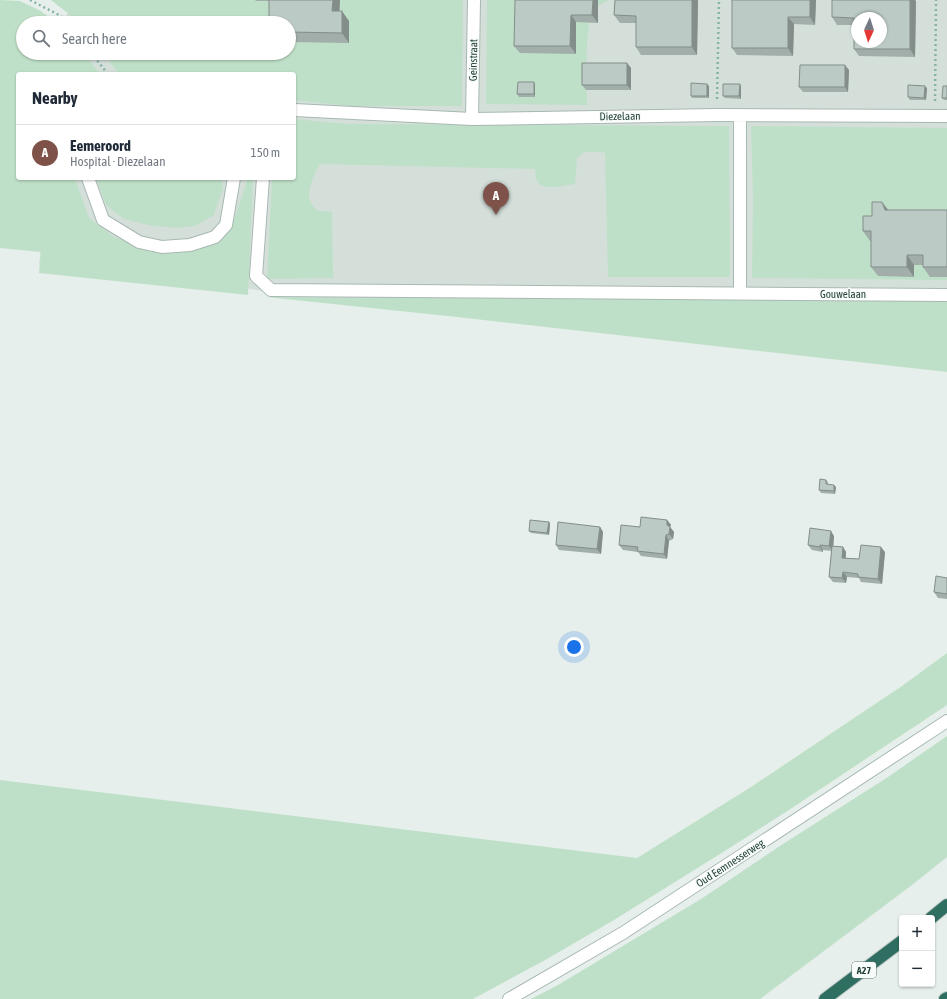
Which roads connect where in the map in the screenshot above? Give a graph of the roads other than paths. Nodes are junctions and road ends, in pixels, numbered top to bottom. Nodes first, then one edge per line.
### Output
1 (474, 0) edge
2 (296, 110) edge
3 (740, 115) junction
4 (941, 116) edge
5 (472, 119) junction
6 (89, 180) edge
7 (234, 180) edge
8 (263, 180) edge
9 (740, 294) junction
10 (947, 295) edge
11 (947, 721) edge
12 (947, 905) edge
13 (935, 915) edge
14 (899, 943) edge
15 (509, 999) edge
16 (825, 999) edge

1 - 5 street, Geinstraat
2 - 5 street, Diezelaan
3 - 4 street, Diezelaan
3 - 5 street, Diezelaan
3 - 9 street
6 - 7 street
8 - 9 street, Gouwelaan
9 - 10 street, Gouwelaan
11 - 15 street, Oud Eemnesserweg
12 - 13 highway
14 - 16 highway, A27

